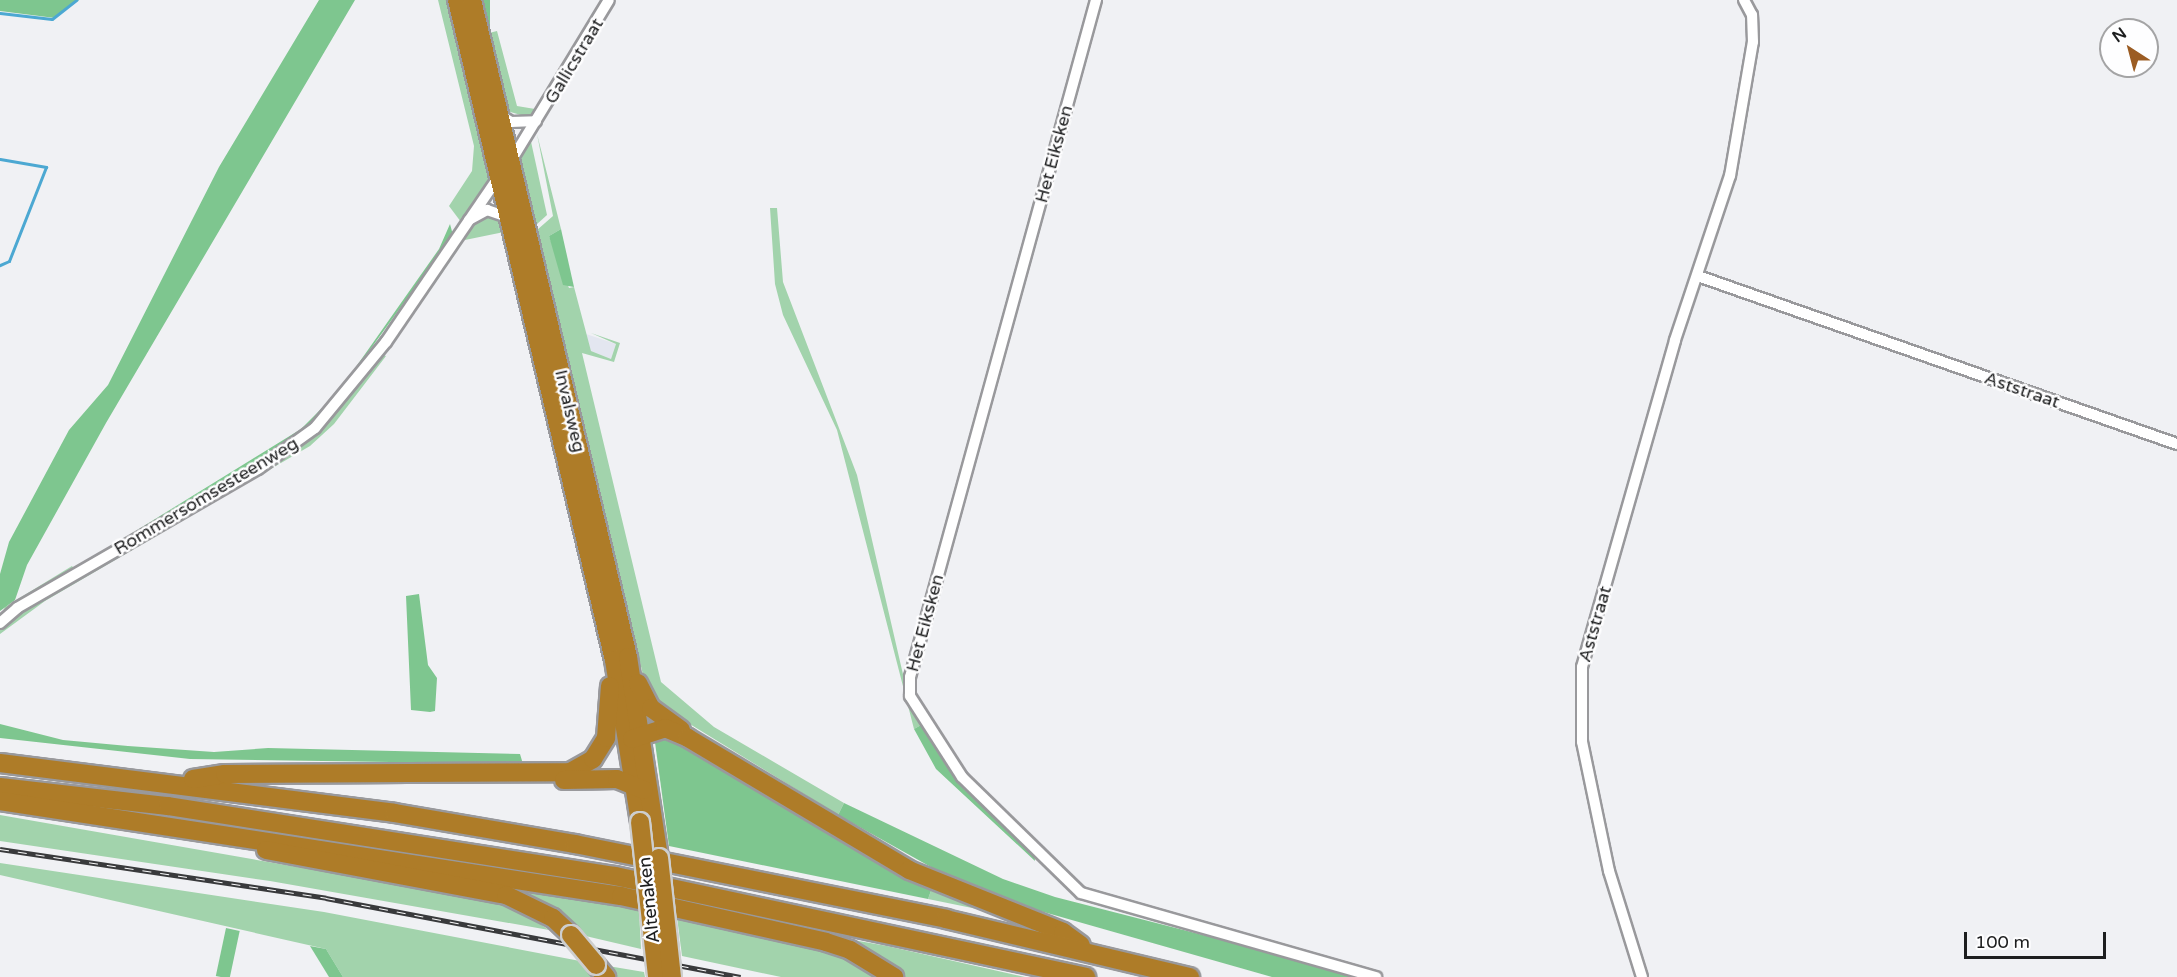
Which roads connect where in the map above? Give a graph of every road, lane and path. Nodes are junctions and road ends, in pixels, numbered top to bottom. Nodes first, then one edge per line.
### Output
1 (458, 0) edge
2 (472, 0) edge
3 (609, 0) edge
4 (1096, 0) edge
5 (1744, 0) edge
6 (500, 115) junction
7 (536, 121) junction
8 (506, 168) junction
9 (510, 218) junction
10 (468, 220) junction
11 (1698, 276) junction
12 (2177, 444) edge
13 (0, 623) edge
14 (608, 645) junction
15 (628, 657) junction
16 (635, 737) junction
17 (688, 738) junction
18 (0, 763) edge
19 (535, 777) junction
20 (175, 782) junction
21 (635, 783) junction
22 (0, 787) edge
23 (650, 795) junction
24 (0, 801) edge
25 (647, 823) junction
26 (141, 824) junction
27 (1087, 950) junction
28 (601, 971) edge
29 (662, 977) edge
30 (894, 977) edge
31 (1086, 977) edge
32 (1190, 977) edge
33 (1376, 977) edge
34 (1642, 977) edge

1 - 8 highway, Invalsweg
2 - 6 highway, Invalsweg
3 - 7 street, Gallicstraat
4 - 33 street, Het Eiksken
5 - 11 street, Aststraat
6 - 7 street, Gallicstraat
6 - 8 highway, Invalsweg
7 - 8 street, Gallicstraat
8 - 9 highway, Invalsweg
8 - 10 street, Rommersomsesteenweg
8 - 15 highway, Invalsweg
9 - 10 street
9 - 14 highway, Invalsweg
10 - 13 street, Rommersomsesteenweg
11 - 12 street, Aststraat
11 - 34 street, Aststraat
14 - 16 highway, Invalsweg
14 - 19 highway
15 - 16 highway, Invalsweg
15 - 17 highway
16 - 17 highway
16 - 21 highway, Invalsweg
16 - 23 highway, Invalsweg
17 - 27 highway
18 - 20 highway
19 - 20 highway
19 - 21 highway
20 - 27 highway
21 - 23 highway
21 - 25 highway, Invalsweg
22 - 31 highway
23 - 25 highway, Invalsweg
24 - 26 highway
25 - 29 highway, Altenaken, bridge
26 - 28 highway, bridge
26 - 30 highway
27 - 32 highway

